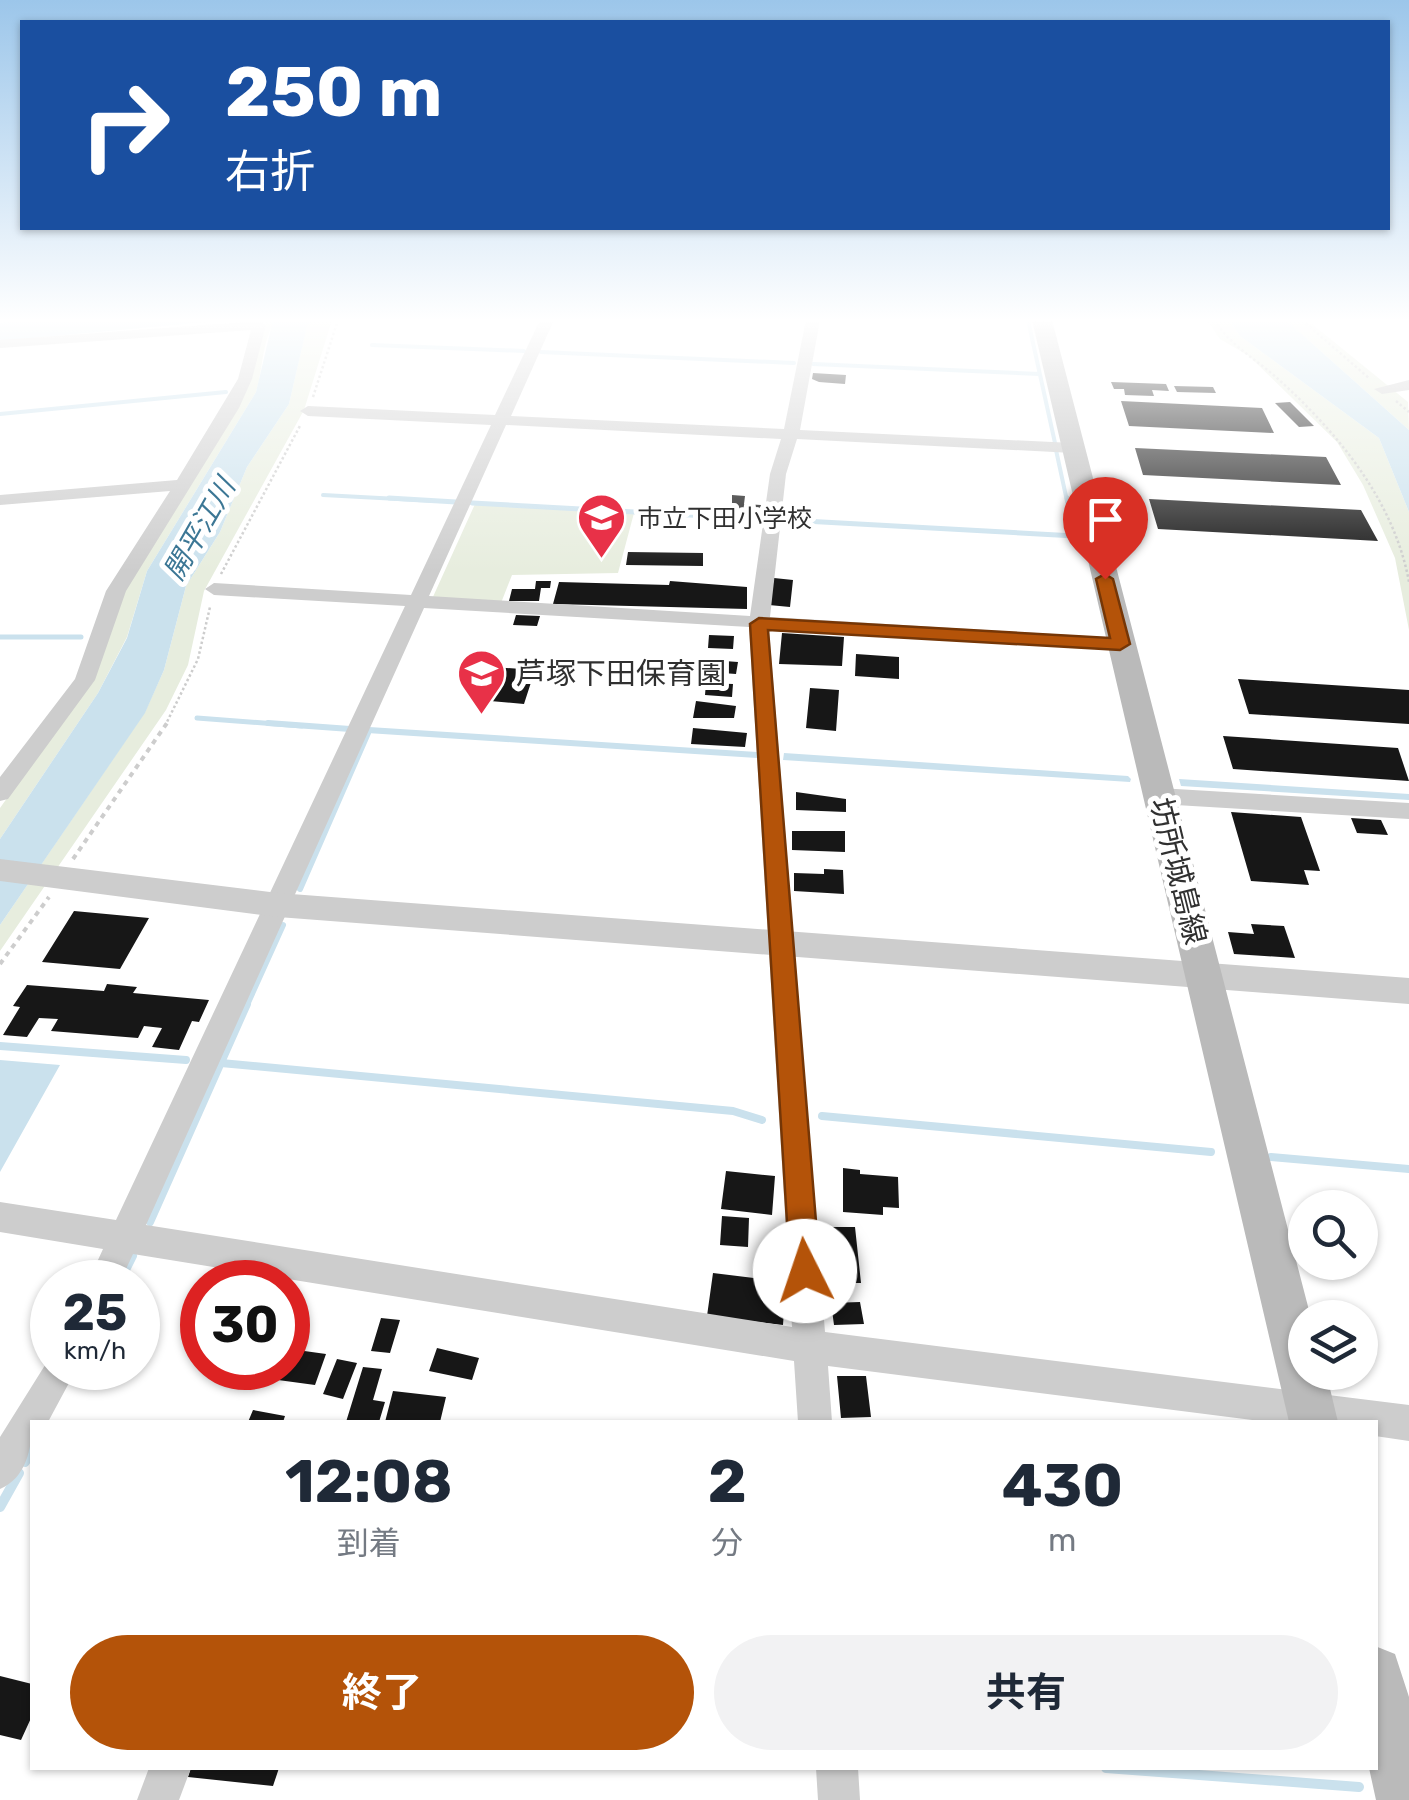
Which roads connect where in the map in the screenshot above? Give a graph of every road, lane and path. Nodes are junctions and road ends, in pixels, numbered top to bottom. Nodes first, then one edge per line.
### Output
1 (233, 404) edge
2 (509, 404) edge
3 (797, 404) edge
4 (1063, 404) edge
5 (1307, 404) edge
6 (308, 411) dead end
7 (502, 420) junction
8 (791, 434) junction
9 (1074, 448) junction
10 (180, 486) junction
11 (0, 500) edge
12 (1409, 582) edge
13 (214, 589) dead end
14 (417, 603) junction
15 (759, 624) junction
16 (1120, 644) junction
17 (0, 793) edge
18 (1158, 796) junction
19 (1409, 811) edge
20 (0, 870) edge
21 (57, 879) junction
22 (278, 904) junction
23 (783, 943) junction
24 (0, 964) edge
25 (1204, 974) junction
26 (1409, 991) edge
27 (0, 1217) edge
28 (127, 1238) junction
29 (116, 1260) edge
30 (810, 1347) junction
31 (47, 1390) edge
32 (1312, 1417) edge
33 (815, 1420) edge
34 (1360, 1420) edge
35 (1378, 1421) edge
36 (1409, 1423) edge
37 (0, 1471) edge
38 (1378, 1686) edge
39 (169, 1770) edge
40 (837, 1770) edge
41 (158, 1800) edge
42 (838, 1800) edge
43 (1406, 1800) edge

1 - 10 street
2 - 7 street
3 - 8 street
4 - 9 main road, 坊所城島線
5 - 12 path
6 - 7 street
7 - 8 street
7 - 14 street
8 - 9 street
8 - 15 street
9 - 16 main road, 坊所城島線
10 - 11 street
10 - 17 street
13 - 14 street
14 - 15 street
14 - 22 street
15 - 16 street
15 - 23 street
16 - 18 main road, 坊所城島線
18 - 19 street
18 - 25 main road, 坊所城島線
20 - 21 street
21 - 22 street
21 - 24 path
22 - 23 street
22 - 28 street
23 - 25 street
23 - 30 street
25 - 26 street
25 - 32 main road, 坊所城島線
27 - 28 street
28 - 29 street
28 - 30 street
30 - 32 street
30 - 33 street
31 - 37 street
32 - 34 street
35 - 36 street
38 - 43 main road
39 - 41 street
40 - 42 street

